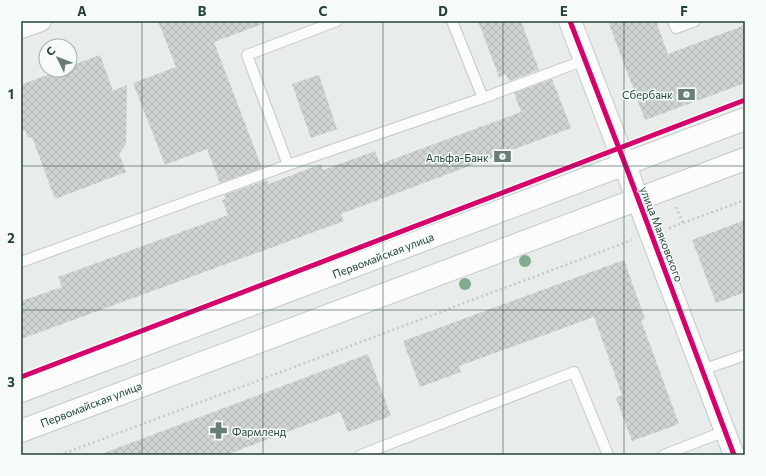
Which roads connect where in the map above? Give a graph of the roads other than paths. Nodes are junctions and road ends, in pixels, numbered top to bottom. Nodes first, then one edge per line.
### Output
1 (41, 21) edge
2 (337, 21) edge
3 (452, 21) edge
4 (570, 21) edge
5 (673, 21) edge
6 (695, 21) edge
7 (21, 28) edge
8 (585, 60) junction
9 (483, 98) junction
10 (745, 119) edge
11 (745, 159) edge
12 (625, 164) junction
13 (288, 165) junction
14 (638, 200) junction
15 (21, 262) edge
16 (745, 355) edge
17 (702, 370) junction
18 (21, 391) edge
19 (21, 431) edge
20 (725, 431) junction
21 (361, 455) edge
22 (608, 455) edge
23 (664, 455) edge
24 (734, 455) edge

1 - 7 street
2 - 13 lane
3 - 9 lane
4 - 8 main road, улица Маяковского
5 - 6 lane
8 - 9 lane
8 - 12 main road, улица Маяковского
9 - 13 lane
10 - 12 main road, Первомайская улица
11 - 14 main road, Первомайская улица
12 - 14 main road, улица Маяковского
12 - 18 main road, Первомайская улица
13 - 15 lane
14 - 17 street, улица Маяковского
14 - 19 main road, Первомайская улица
16 - 17 lane
17 - 20 street, улица Маяковского
20 - 23 lane
20 - 24 street, улица Маяковского
21 - 22 lane

